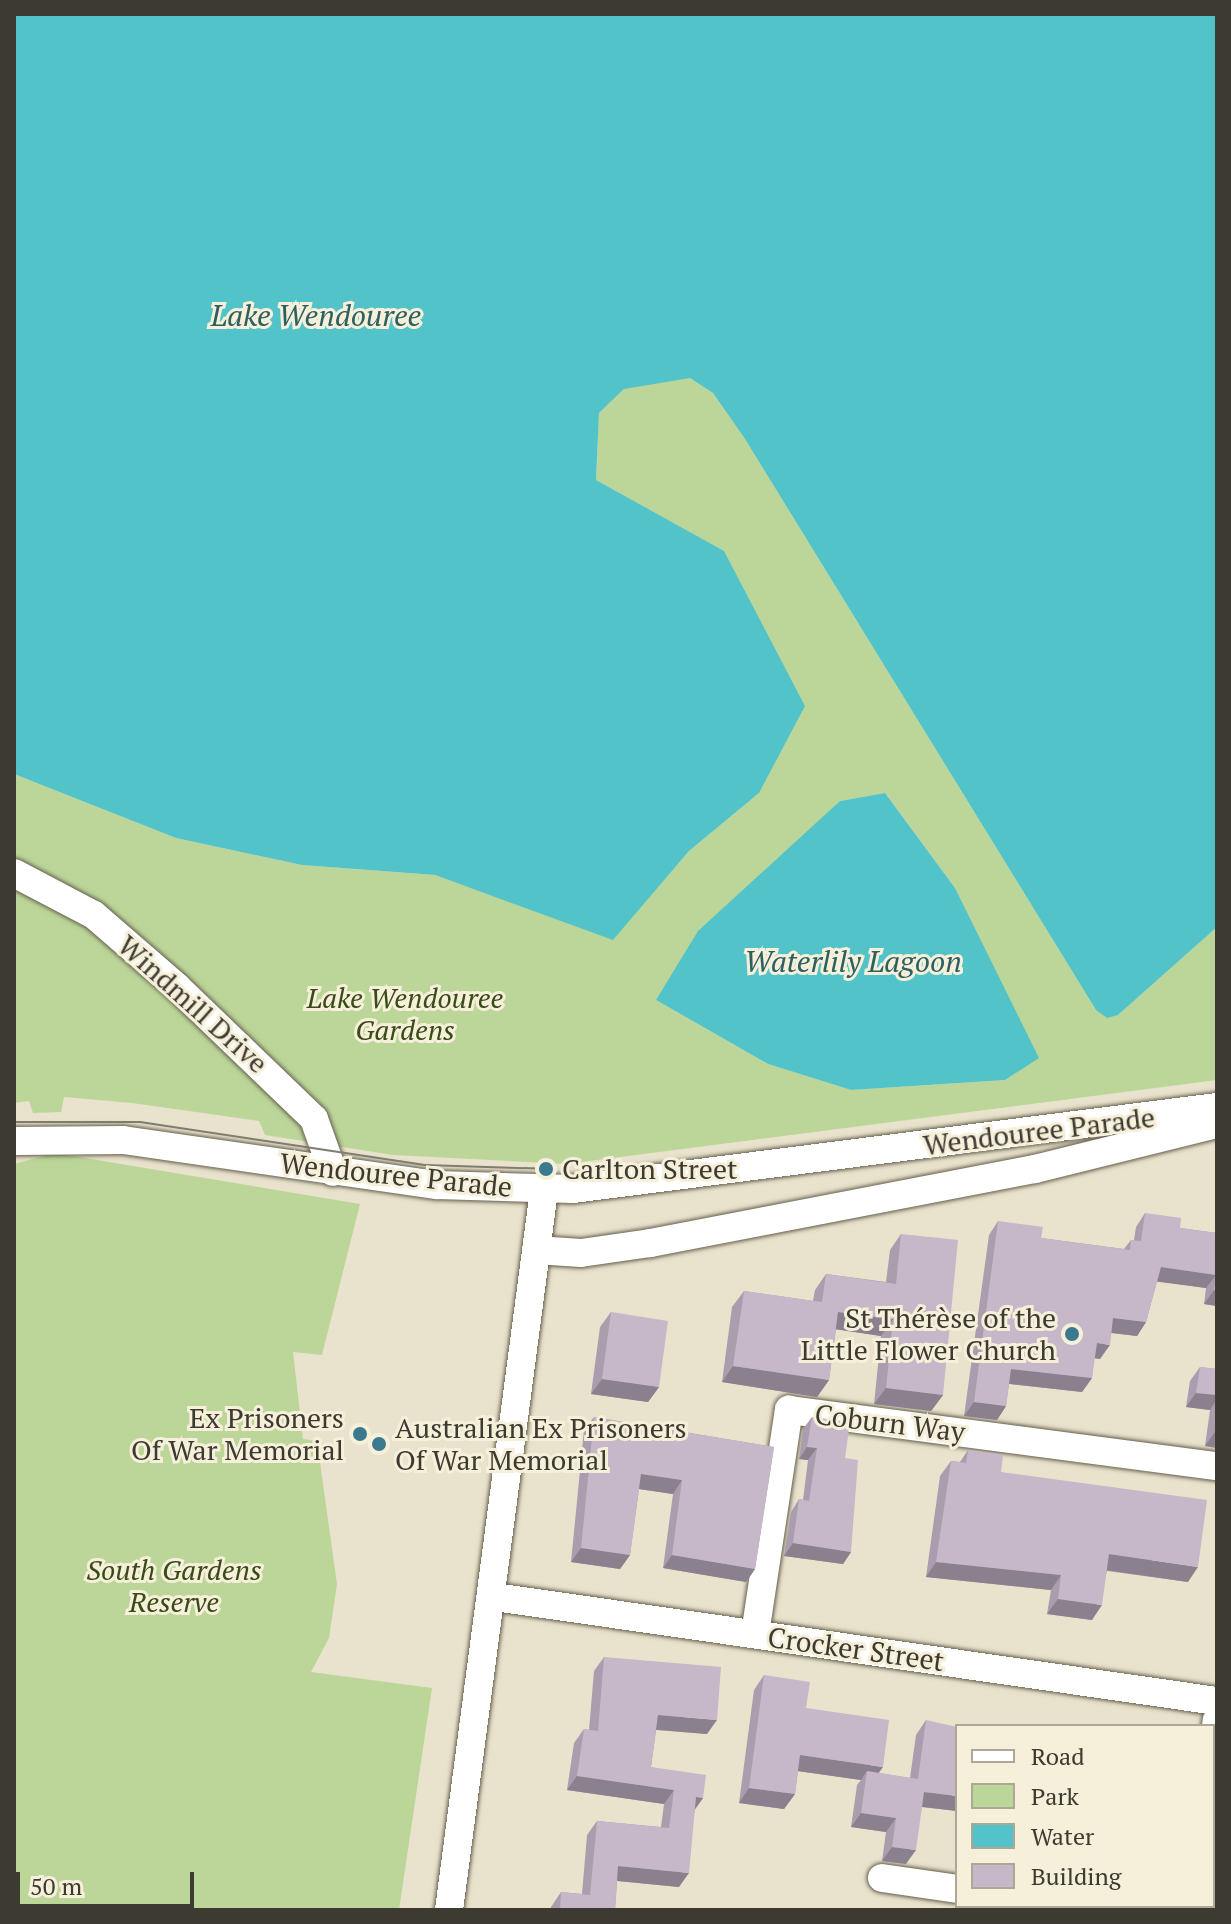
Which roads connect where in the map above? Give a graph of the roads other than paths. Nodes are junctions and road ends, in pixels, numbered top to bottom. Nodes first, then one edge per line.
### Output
1 (14, 873) edge
2 (1214, 1113) edge
3 (14, 1141) edge
4 (333, 1172) junction
5 (544, 1190) junction
6 (536, 1250) junction
7 (1217, 1466) edge
8 (495, 1597) junction
9 (755, 1634) junction
10 (1217, 1701) edge
11 (882, 1878) dead end
12 (955, 1889) edge
13 (449, 1910) edge

1 - 4 street, Windmill Drive
2 - 5 street, Wendouree Parade
2 - 6 street, Wendouree Parade
3 - 4 street, Wendouree Parade
4 - 5 street, Wendouree Parade
5 - 6 street
6 - 8 street
7 - 9 street, Coburn Way
8 - 9 street, Crocker Street
8 - 13 street
9 - 10 street, Crocker Street
11 - 12 street

